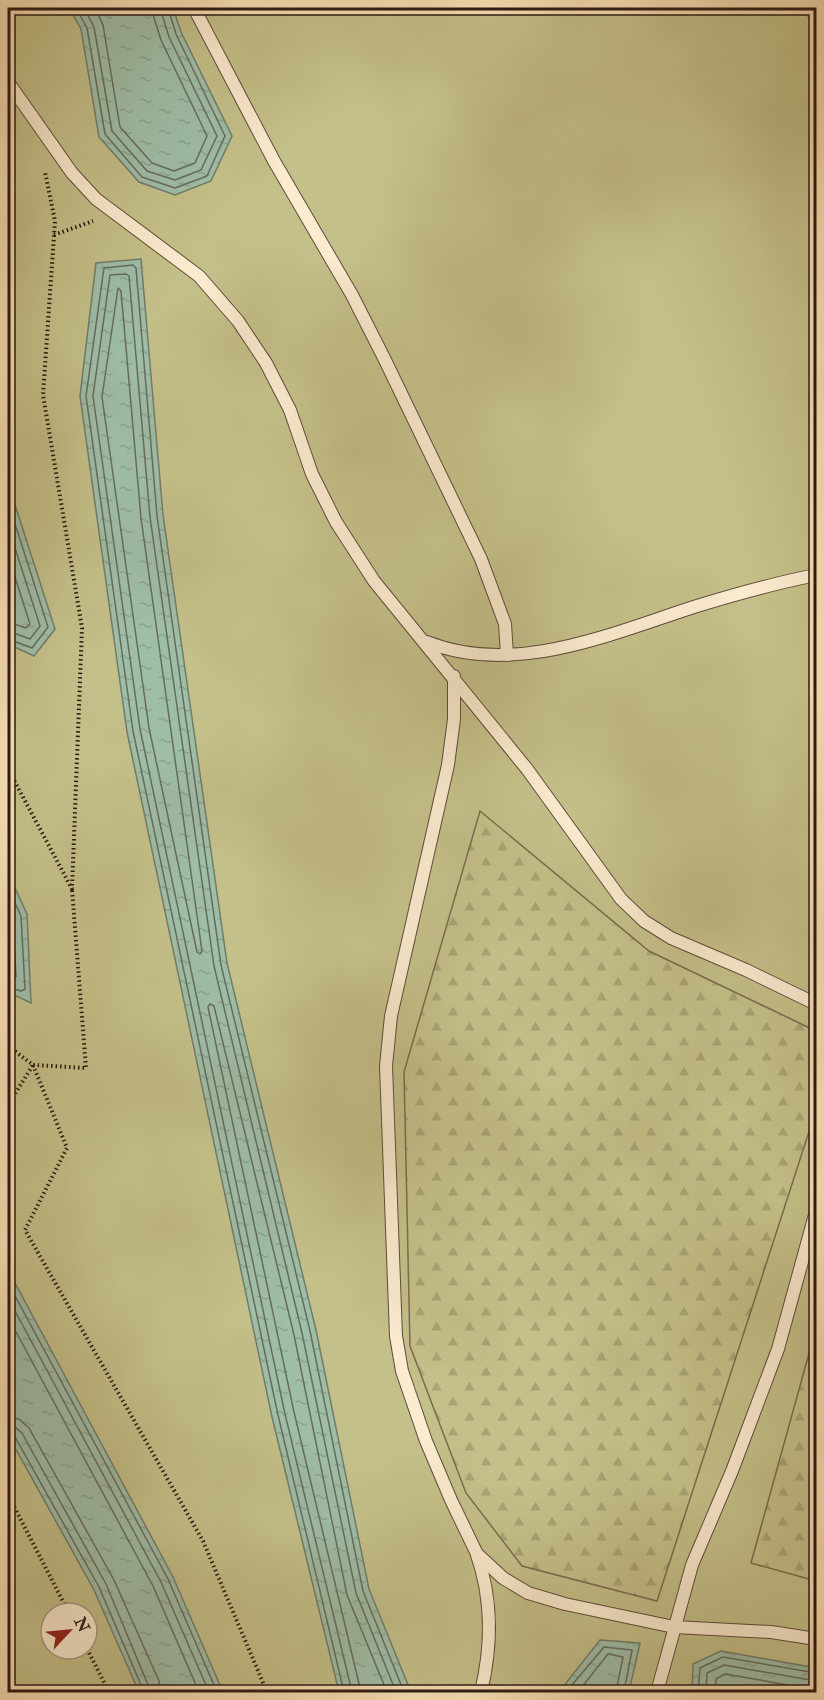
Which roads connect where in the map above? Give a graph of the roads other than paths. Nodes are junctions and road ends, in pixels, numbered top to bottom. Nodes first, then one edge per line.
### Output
1 (194, 8) edge
2 (810, 8) edge
3 (816, 16) edge
4 (8, 82) edge
5 (816, 575) edge
6 (423, 640) junction
7 (507, 656) junction
8 (454, 676) junction
9 (816, 1004) edge
10 (816, 1211) edge
11 (477, 1554) junction
12 (674, 1627) junction
13 (816, 1639) edge
14 (481, 1692) edge
15 (657, 1692) edge

1 - 7 lane
2 - 3 lane
4 - 6 lane
5 - 7 lane
6 - 7 lane
6 - 8 lane
8 - 9 lane
8 - 11 lane
10 - 12 lane
11 - 12 lane
11 - 14 lane
12 - 13 lane
12 - 15 lane

